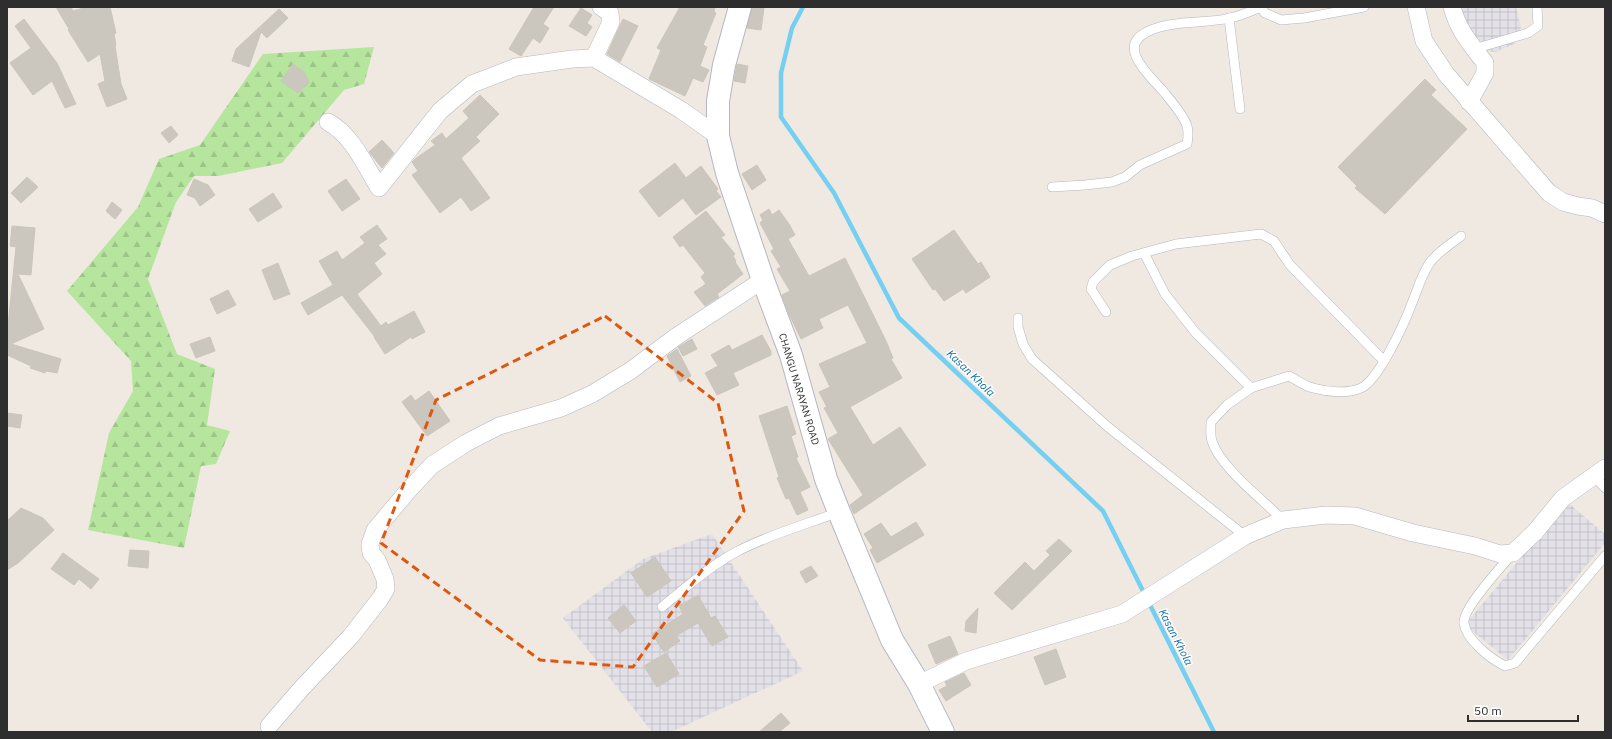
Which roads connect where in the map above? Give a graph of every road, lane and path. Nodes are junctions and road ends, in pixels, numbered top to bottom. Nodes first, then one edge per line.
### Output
1 (601, 7) edge
2 (740, 7) edge
3 (1261, 7) edge
4 (1364, 7) edge
5 (1417, 7) edge
6 (1452, 7) edge
7 (1538, 7) edge
8 (1229, 18) junction
9 (1474, 49) junction
10 (594, 58) junction
11 (1469, 102) junction
12 (1240, 109) dead end
13 (328, 122) dead end
14 (718, 136) junction
15 (1052, 187) dead end
16 (1605, 214) edge
17 (1461, 236) dead end
18 (1144, 253) junction
19 (763, 280) junction
20 (1106, 312) dead end
21 (1018, 318) dead end
22 (1384, 361) junction
23 (1251, 388) junction
24 (1602, 477) edge
25 (839, 512) junction
26 (1283, 520) junction
27 (1245, 536) junction
28 (1513, 553) junction
29 (1605, 556) edge
30 (662, 607) dead end
31 (919, 684) junction
32 (269, 726) dead end
33 (943, 732) edge

1 - 10 street
2 - 14 main road, CHANGU NARAYAN ROAD
3 - 4 lane
3 - 8 lane
5 - 11 street
6 - 9 street
7 - 9 lane
8 - 12 lane
8 - 15 lane
9 - 11 street
10 - 13 street
10 - 14 street
11 - 16 street
14 - 19 main road, CHANGU NARAYAN ROAD
17 - 22 lane
18 - 20 lane
18 - 22 lane
18 - 23 lane
19 - 25 main road, CHANGU NARAYAN ROAD
19 - 32 street
21 - 27 lane
22 - 23 lane
23 - 26 lane
24 - 28 street
25 - 30 lane
25 - 31 main road, CHANGU NARAYAN ROAD
26 - 27 street
26 - 28 street
27 - 31 street
28 - 29 lane
31 - 33 main road, CHANGU NARAYAN ROAD

